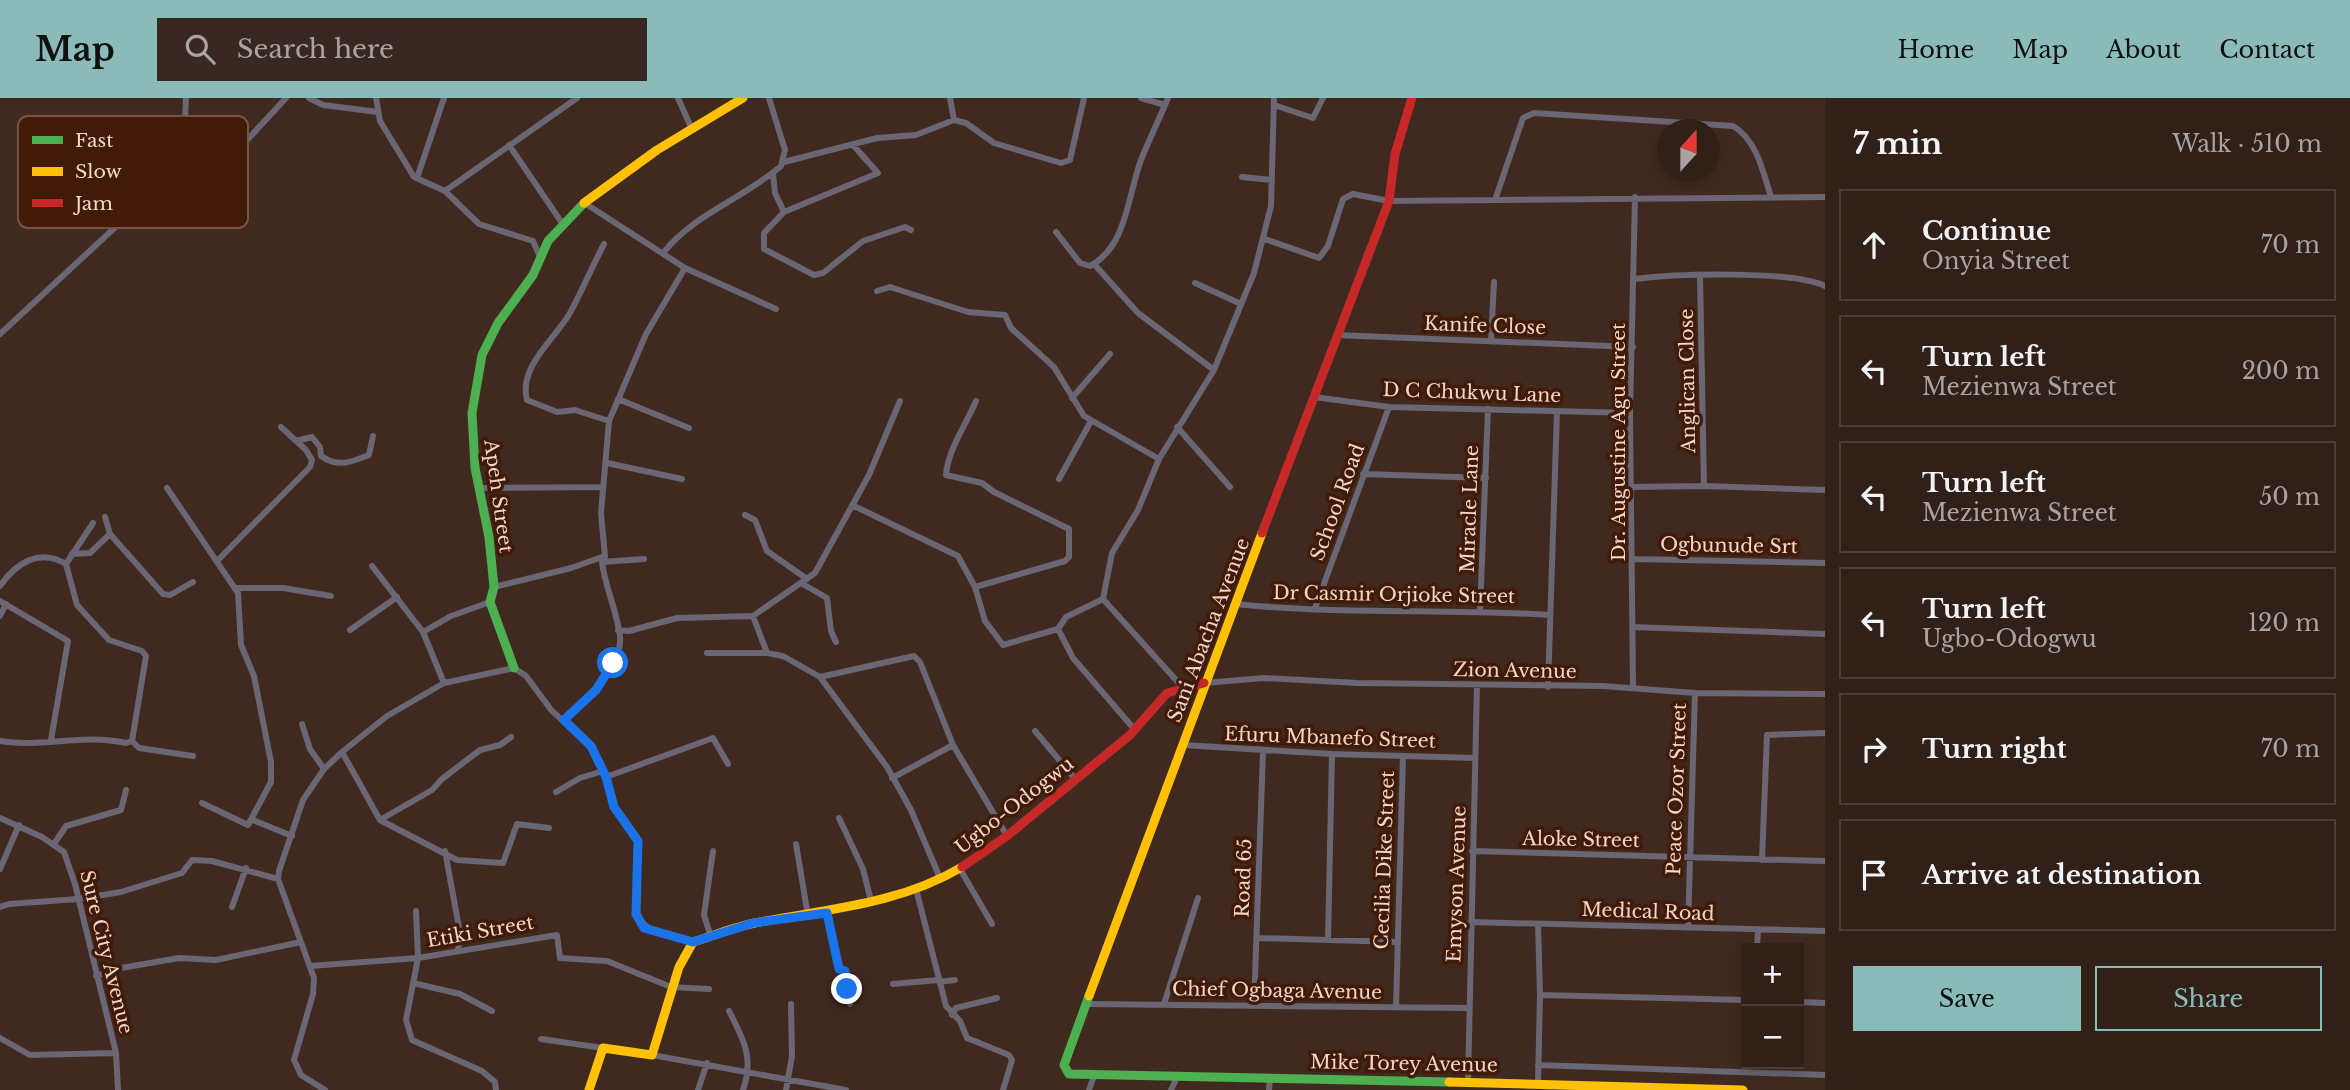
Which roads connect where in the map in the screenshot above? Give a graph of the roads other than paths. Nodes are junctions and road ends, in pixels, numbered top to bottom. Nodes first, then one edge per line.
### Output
1 (186, 98) edge
2 (286, 98) edge
3 (309, 98) edge
4 (376, 98) edge
5 (444, 98) edge
6 (577, 98) edge
7 (678, 98) edge
8 (743, 98) edge
9 (768, 98) edge
10 (950, 98) edge
11 (1084, 98) edge
12 (1141, 98) edge
13 (1322, 98) edge
14 (1412, 98) edge
15 (1274, 101) edge
16 (1166, 102) edge
17 (378, 112) junction
18 (185, 116) edge
19 (954, 120) junction
20 (691, 127) junction
21 (248, 138) edge
22 (509, 145) junction
23 (853, 145) junction
24 (784, 162) junction
25 (772, 174) junction
26 (1242, 177) dead end
27 (417, 178) junction
28 (1272, 180) junction
29 (445, 191) junction
30 (1635, 197) junction
31 (1771, 197) junction
32 (1825, 197) edge
33 (1495, 200) junction
34 (1389, 201) junction
35 (586, 204) junction
36 (784, 212) junction
37 (562, 223) junction
38 (113, 228) edge
39 (911, 230) dead end
40 (1056, 232) dead end
41 (1265, 239) junction
42 (604, 244) dead end
43 (663, 253) junction
44 (540, 257) junction
45 (1094, 264) junction
46 (685, 268) junction
47 (1700, 276) junction
48 (1634, 279) junction
49 (1494, 282) dead end
50 (1195, 283) dead end
51 (1825, 286) edge
52 (877, 291) dead end
53 (1241, 304) junction
54 (776, 309) dead end
55 (0, 334) edge
56 (1336, 335) junction
57 (1491, 341) junction
58 (1633, 347) junction
59 (1110, 354) dead end
60 (1214, 370) junction
61 (1314, 397) junction
62 (1072, 398) junction
63 (618, 399) junction
64 (900, 401) dead end
65 (976, 401) dead end
66 (1389, 407) junction
67 (1488, 409) junction
68 (1557, 411) junction
69 (1630, 413) junction
70 (609, 421) junction
71 (1091, 421) junction
72 (281, 427) dead end
73 (1177, 427) junction
74 (689, 428) dead end
75 (373, 436) dead end
76 (296, 441) junction
77 (1158, 459) junction
78 (607, 463) junction
79 (1363, 474) junction
80 (1486, 478) junction
81 (682, 479) dead end
82 (1059, 479) dead end
83 (1704, 486) junction
84 (602, 487) junction
85 (1230, 487) dead end
86 (1633, 487) junction
87 (167, 488) dead end
88 (480, 488) junction
89 (1825, 490) edge
90 (852, 505) junction
91 (745, 515) dead end
92 (105, 517) dead end
93 (93, 523) dead end
94 (110, 534) junction
95 (72, 554) junction
96 (603, 559) junction
97 (644, 559) dead end
98 (1633, 559) junction
99 (218, 560) junction
100 (1825, 563) edge
101 (66, 564) junction
102 (372, 566) dead end
103 (804, 581) junction
104 (193, 582) dead end
105 (0, 586) edge
106 (494, 587) junction
107 (975, 587) junction
108 (235, 588) junction
109 (331, 596) dead end
110 (397, 597) junction
111 (1103, 599) junction
112 (490, 602) junction
113 (3, 603) edge
114 (1236, 604) junction
115 (1315, 608) junction
116 (1480, 611) junction
117 (1550, 615) junction
118 (0, 616) edge
119 (753, 616) junction
120 (1632, 627) junction
121 (1058, 629) junction
122 (350, 630) dead end
123 (618, 630) junction
124 (423, 632) junction
125 (1825, 634) edge
126 (836, 642) dead end
127 (707, 653) dead end
128 (766, 653) junction
129 (514, 668) junction
130 (820, 677) junction
131 (444, 682) junction
132 (1205, 683) junction
133 (1477, 685) junction
134 (1548, 687) junction
135 (1633, 688) junction
136 (1185, 690) junction
137 (1695, 693) junction
138 (1825, 694) edge
139 (564, 720) junction
140 (302, 723) dead end
141 (1135, 730) junction
142 (1035, 731) dead end
143 (1825, 733) edge
144 (511, 737) dead end
145 (51, 740) junction
146 (0, 741) edge
147 (132, 741) junction
148 (953, 745) junction
149 (1184, 745) junction
150 (1264, 751) junction
151 (342, 752) junction
152 (1332, 754) junction
153 (193, 756) dead end
154 (1403, 756) junction
155 (1475, 758) junction
156 (728, 764) dead end
157 (324, 768) junction
158 (604, 774) junction
159 (892, 778) junction
160 (1076, 780) junction
161 (126, 790) dead end
162 (556, 793) dead end
163 (202, 803) dead end
164 (0, 818) edge
165 (839, 818) dead end
166 (253, 820) junction
167 (380, 820) junction
168 (19, 825) junction
169 (550, 828) dead end
170 (292, 836) junction
171 (1007, 836) junction
172 (54, 844) junction
173 (796, 845) dead end
174 (446, 851) junction
175 (713, 851) dead end
176 (1472, 851) junction
177 (1689, 858) junction
178 (1762, 860) junction
179 (1825, 861) edge
180 (0, 869) edge
181 (246, 869) junction
182 (960, 869) junction
183 (940, 878) junction
184 (278, 879) junction
185 (916, 889) junction
186 (1198, 898) dead end
187 (78, 899) junction
188 (871, 901) junction
189 (0, 907) edge
190 (232, 907) dead end
191 (416, 911) dead end
192 (827, 913) junction
193 (808, 916) junction
194 (1470, 922) junction
195 (992, 924) dead end
196 (1538, 924) junction
197 (1688, 928) junction
198 (1758, 930) junction
199 (1825, 931) edge
200 (710, 934) junction
201 (1257, 938) junction
202 (695, 940) junction
203 (1328, 940) junction
204 (301, 942) junction
205 (1397, 942) junction
206 (1757, 943) edge
207 (458, 951) junction
208 (418, 958) junction
209 (310, 966) junction
210 (96, 976) junction
211 (955, 980) dead end
212 (938, 981) junction
213 (413, 983) junction
214 (893, 984) dead end
215 (671, 987) junction
216 (709, 989) dead end
217 (1541, 995) junction
218 (997, 998) dead end
219 (1741, 1000) edge
220 (1804, 1002) edge
221 (792, 1003) dead end
222 (1825, 1003) edge
223 (850, 1004) dead end
224 (1087, 1004) junction
225 (1164, 1004) junction
226 (1254, 1006) junction
227 (1396, 1007) junction
228 (1468, 1008) junction
229 (492, 1011) dead end
230 (729, 1011) dead end
231 (952, 1014) junction
232 (0, 1038) edge
233 (541, 1039) dead end
234 (603, 1048) junction
235 (116, 1053) junction
236 (652, 1055) junction
237 (708, 1063) junction
238 (1538, 1065) junction
239 (1741, 1068) edge
240 (1764, 1069) edge
241 (1066, 1071) joint
242 (749, 1073) junction
243 (1825, 1075) edge
244 (1094, 1076) junction
245 (1177, 1077) junction
246 (1270, 1077) junction
247 (789, 1080) junction
248 (1468, 1083) junction
249 (1538, 1084) junction
250 (1401, 1085) edge
251 (1718, 1089) edge
252 (118, 1090) edge
253 (325, 1090) edge
254 (496, 1090) edge
255 (589, 1090) edge
256 (698, 1090) edge
257 (743, 1090) edge
258 (786, 1090) edge
259 (845, 1090) edge
260 (1003, 1090) edge
261 (1089, 1090) edge
262 (1171, 1090) edge
263 (1269, 1090) edge
264 (1743, 1090) edge

1 - 18 street
2 - 21 street
3 - 17 street
4 - 17 street
5 - 27 street
6 - 22 street
7 - 20 street
8 - 20 street, Apeh Street
9 - 24 street
10 - 19 street
11 - 19 street
12 - 16 street
13 - 15 street
14 - 34 street, Sani Abacha Avenue
15 - 28 street
16 - 45 street
17 - 27 street
19 - 23 street
20 - 35 street, Apeh Street
22 - 29 street
22 - 37 street
23 - 24 street
23 - 36 street
24 - 25 street
25 - 36 street
25 - 43 street
26 - 28 street
27 - 29 street
28 - 41 street
29 - 44 street
30 - 31 street
30 - 33 street
30 - 48 street, Dr. Augustine Agu Street
31 - 32 street
31 - 33 street
33 - 34 street
34 - 41 street
34 - 56 street, Sani Abacha Avenue
35 - 37 street, Apeh Street
35 - 43 street
36 - 39 street
37 - 44 street, Apeh Street
38 - 55 street
40 - 45 street
41 - 53 street
42 - 70 street
43 - 46 street
44 - 88 street, Apeh Street
45 - 60 street
46 - 54 street
46 - 63 street
47 - 48 street
47 - 51 street
47 - 83 street, Anglican Close
48 - 58 street, Dr. Augustine Agu Street
49 - 57 street
50 - 53 street
52 - 62 street
53 - 60 street
56 - 57 street, Kanife Close
56 - 61 street, Sani Abacha Avenue
57 - 58 street, Kanife Close
58 - 69 street, Dr. Augustine Agu Street
59 - 62 street
60 - 73 street
61 - 66 street, D C Chukwu Lane
61 - 114 street, Sani Abacha Avenue
62 - 71 street
63 - 70 street
63 - 74 street
64 - 90 street
65 - 107 street
66 - 67 street, D C Chukwu Lane
66 - 79 street, School Road
67 - 68 street, D C Chukwu Lane
67 - 80 street, Miracle Lane
68 - 69 street, D C Chukwu Lane
68 - 117 street
69 - 86 street, Dr. Augustine Agu Street
70 - 78 street
71 - 77 street
71 - 82 street
72 - 76 street
73 - 77 street
73 - 85 street
75 - 76 street
76 - 99 street
77 - 111 street
78 - 81 street
78 - 84 street
79 - 80 street
79 - 115 street, School Road
80 - 116 street, Miracle Lane
83 - 86 street
83 - 89 street
84 - 88 street
84 - 96 street
86 - 98 street, Dr. Augustine Agu Street
87 - 99 street
88 - 106 street, Apeh Street
90 - 103 street
90 - 107 street
91 - 103 street
92 - 94 street
93 - 95 street
94 - 95 street
94 - 104 street
95 - 101 street
96 - 97 street
96 - 106 street
96 - 123 street
98 - 100 street, Ogbunude Srt
98 - 120 street, Dr. Augustine Agu Street
99 - 108 street
101 - 105 street
101 - 147 street
102 - 110 street
103 - 119 street
103 - 126 street
106 - 112 street, Apeh Street
107 - 121 street
108 - 109 street
108 - 166 street
110 - 122 street
110 - 124 street
111 - 121 street
111 - 136 street
112 - 124 street
112 - 129 street
113 - 118 street
113 - 145 street
114 - 115 street, Dr Casmir Orjioke Street
114 - 132 street, Sani Abacha Avenue
115 - 116 street, Dr Casmir Orjioke Street
116 - 117 street, Dr Casmir Orjioke Street
117 - 134 street
119 - 123 street
119 - 128 street
120 - 125 street
120 - 135 street, Dr. Augustine Agu Street
121 - 141 street
123 - 139 street
124 - 131 street
127 - 128 street
128 - 130 street
129 - 131 street
129 - 139 street
130 - 148 street
130 - 159 street
131 - 151 street
132 - 133 street, Zion Avenue
132 - 136 street, Ugbo-Odogwu
132 - 149 street, Sani Abacha Avenue
133 - 134 street, Zion Avenue
133 - 155 street, Emyson Avenue
134 - 135 street, Zion Avenue
135 - 137 street, Zion Avenue
136 - 141 street, Ugbo-Odogwu
137 - 138 street, Zion Avenue
137 - 177 street, Peace Ozor Street
139 - 158 street
140 - 157 street
141 - 160 street, Ugbo-Odogwu
142 - 160 street
143 - 178 street
144 - 167 street
145 - 146 street
145 - 147 street
147 - 153 street
148 - 159 street
148 - 171 street
149 - 150 street, Efuru Mbanefo Street
149 - 224 street, Sani Abacha Avenue
150 - 152 street, Efuru Mbanefo Street
150 - 201 street, Road 65
151 - 157 street
151 - 167 street
152 - 154 street, Efuru Mbanefo Street
152 - 203 street
154 - 155 street, Efuru Mbanefo Street
154 - 205 street, Cecilia Dike Street
155 - 176 street, Emyson Avenue
156 - 158 street
157 - 170 street
158 - 162 street
158 - 202 street
159 - 183 street
160 - 171 street, Ugbo-Odogwu
161 - 172 street
163 - 166 street
164 - 168 street
165 - 188 street
166 - 170 street
167 - 174 street
168 - 172 street
168 - 180 street
169 - 174 street
170 - 184 street
171 - 182 street, Ugbo-Odogwu
172 - 187 street, Sure City Avenue
173 - 193 street
174 - 207 street
175 - 200 street
176 - 177 street, Aloke Street
176 - 194 street, Emyson Avenue
177 - 178 street, Aloke Street
177 - 197 street, Peace Ozor Street
178 - 179 street, Aloke Street
181 - 184 street
181 - 187 street
181 - 190 street
182 - 183 street, Ugbo-Odogwu
182 - 195 street
183 - 185 street, Ugbo-Odogwu
184 - 204 street
185 - 188 street, Ugbo-Odogwu
185 - 212 street
186 - 225 street
187 - 189 street
187 - 210 street, Sure City Avenue
188 - 192 street, Ugbo-Odogwu
191 - 208 street
192 - 193 street, Ugbo-Odogwu
192 - 223 street
193 - 200 street, Ugbo-Odogwu
194 - 196 street, Medical Road
194 - 228 street, Emyson Avenue
196 - 197 street, Medical Road
196 - 217 street
197 - 198 street, Medical Road
198 - 199 street, Medical Road
198 - 206 street
200 - 202 street, Ugbo-Odogwu
201 - 203 street
201 - 226 street, Road 65
202 - 215 street
203 - 205 street
204 - 209 street
204 - 210 street
205 - 227 street, Cecilia Dike Street
207 - 208 street, Etiki Street
207 - 215 street, Etiki Street
208 - 209 street, Etiki Street
208 - 213 street
209 - 253 street
210 - 235 street, Sure City Avenue
211 - 212 street
212 - 214 street
212 - 231 street
213 - 229 street
213 - 254 street
215 - 216 street
215 - 236 street
217 - 219 street
217 - 238 street
218 - 231 street
220 - 222 street
221 - 247 street
224 - 225 street, Chief Ogbaga Avenue
224 - 241 street, Sani Abacha Avenue
225 - 226 street, Chief Ogbaga Avenue
226 - 227 street, Chief Ogbaga Avenue
227 - 228 street, Chief Ogbaga Avenue
228 - 248 street, Emyson Avenue
230 - 242 street
231 - 260 street
232 - 235 street
233 - 234 street
234 - 236 street
234 - 255 street
235 - 252 street, Sure City Avenue
236 - 237 street
237 - 242 street
237 - 256 street
238 - 239 street
238 - 249 street
240 - 243 street
241 - 244 street, Mike Torey Avenue
242 - 247 street
242 - 257 street
244 - 245 street, Mike Torey Avenue
244 - 261 street
245 - 246 street, Mike Torey Avenue
245 - 262 street
246 - 250 street, Mike Torey Avenue
246 - 263 street
247 - 258 street
247 - 259 street
248 - 249 street, Mike Torey Avenue
248 - 250 street, Mike Torey Avenue
249 - 251 street, Mike Torey Avenue
251 - 264 street, Mike Torey Avenue

